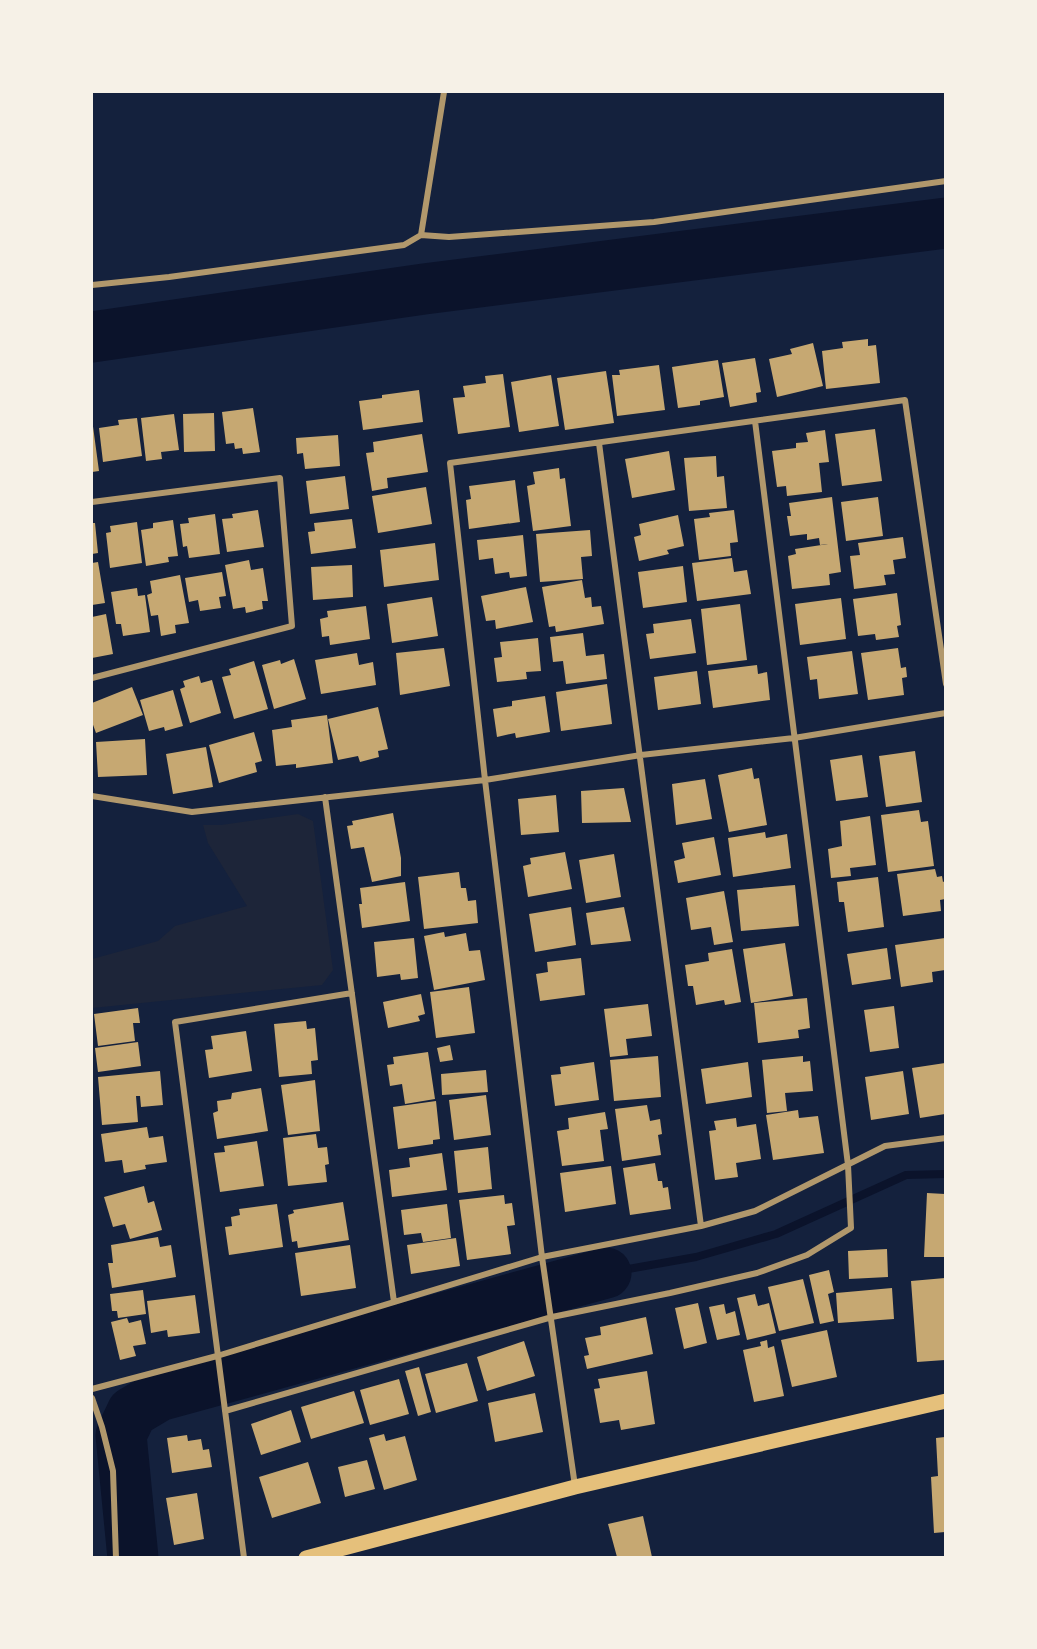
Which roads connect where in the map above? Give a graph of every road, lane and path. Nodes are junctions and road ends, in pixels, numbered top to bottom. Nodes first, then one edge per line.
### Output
1 (444, 92) edge
2 (945, 181) edge
3 (421, 235) junction
4 (92, 285) edge
5 (755, 421) junction
6 (599, 443) junction
7 (92, 502) edge
8 (92, 678) edge
9 (945, 684) edge
10 (945, 714) edge
11 (794, 738) junction
12 (641, 755) junction
13 (485, 780) junction
14 (92, 796) edge
15 (324, 797) junction
16 (352, 993) junction
17 (945, 1138) edge
18 (848, 1165) junction
19 (701, 1226) junction
20 (543, 1257) junction
21 (394, 1302) junction
22 (552, 1317) junction
23 (218, 1356) junction
24 (92, 1389) edge
25 (92, 1398) edge
26 (945, 1401) edge
27 (225, 1411) junction
28 (575, 1487) junction
29 (116, 1557) edge
30 (244, 1557) edge
31 (306, 1557) edge

1 - 3 street
2 - 3 street
3 - 4 street
5 - 6 street
5 - 9 street
5 - 11 street
6 - 12 street
6 - 13 street
7 - 8 street
10 - 11 street
11 - 12 street
11 - 18 street
12 - 13 street
12 - 19 street
13 - 15 street
13 - 20 street
14 - 15 street
15 - 16 street
16 - 21 street
16 - 23 street
17 - 18 street
18 - 19 street
18 - 22 street
19 - 20 street
20 - 21 street
20 - 22 street
21 - 23 street
22 - 27 street
22 - 28 street
23 - 24 street
23 - 27 street
25 - 29 street
26 - 28 main road
27 - 30 street
28 - 31 main road

